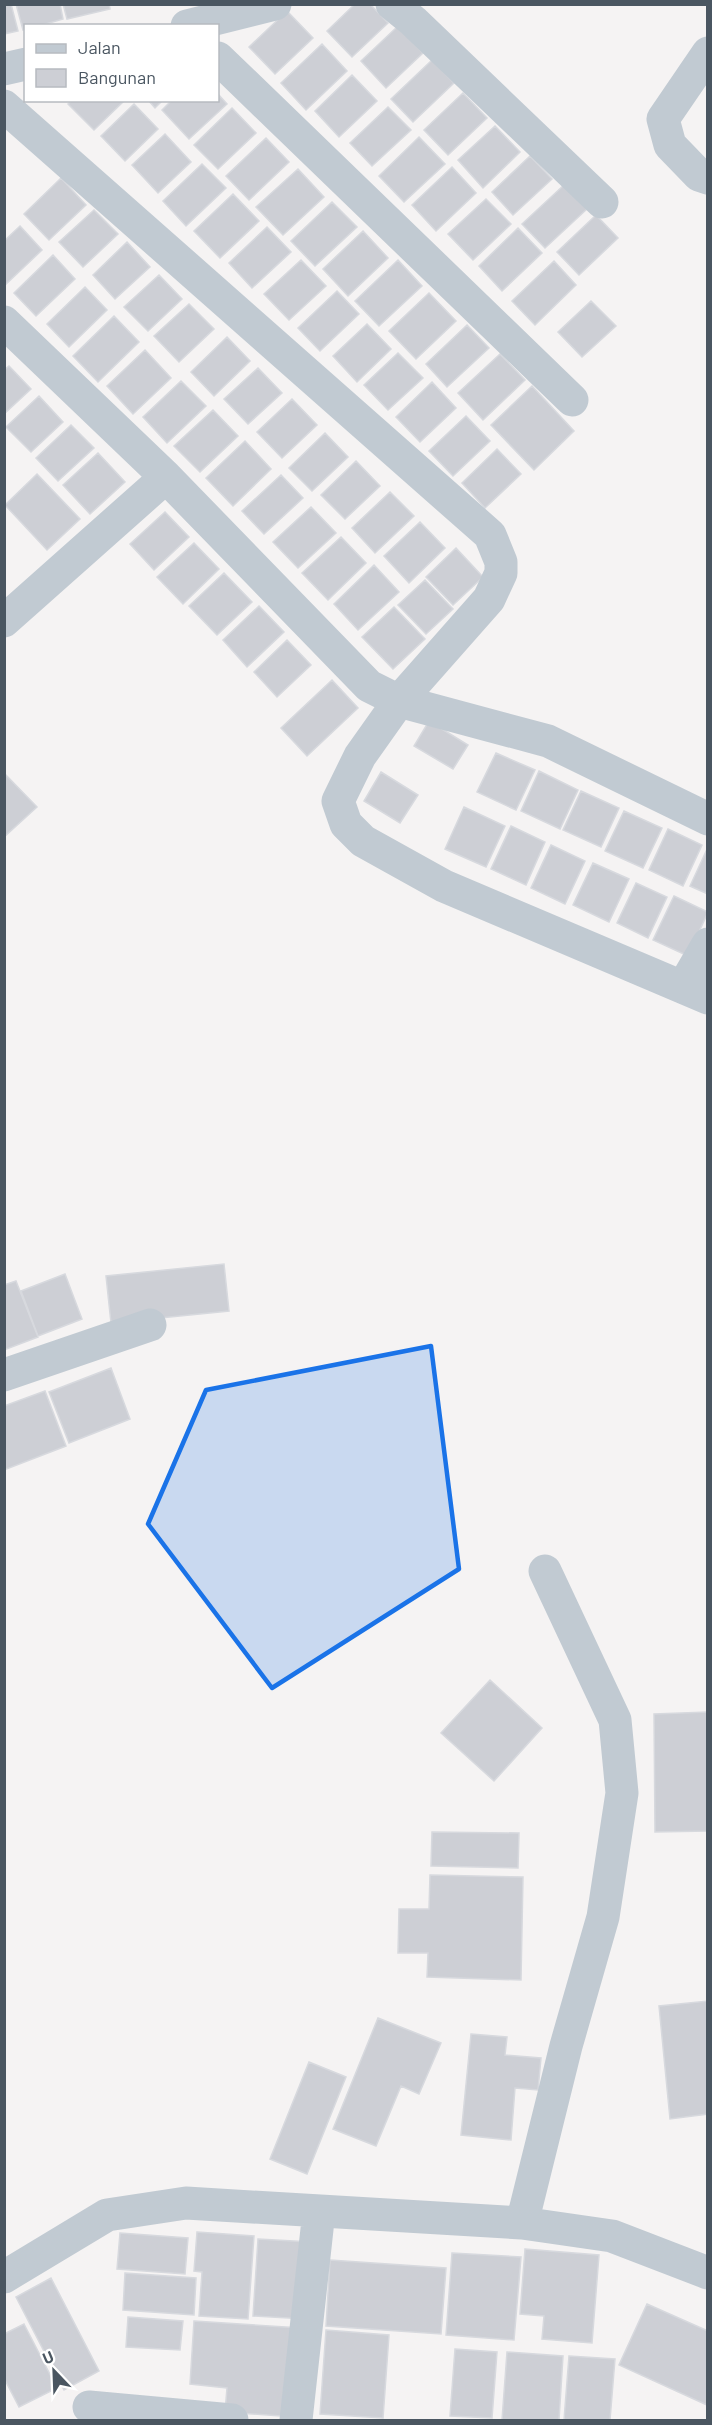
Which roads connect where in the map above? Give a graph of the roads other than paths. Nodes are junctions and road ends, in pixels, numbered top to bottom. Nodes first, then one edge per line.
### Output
1 (275, 4) edge
2 (392, 4) edge
3 (195, 24) edge
4 (708, 53) edge
5 (219, 59) edge
6 (24, 64) edge
7 (4, 69) edge
8 (4, 106) edge
9 (708, 178) edge
10 (602, 202) dead end
11 (4, 322) edge
12 (572, 400) dead end
13 (166, 477) junction
14 (4, 621) edge
15 (399, 701) junction
16 (708, 819) edge
17 (708, 944) edge
18 (695, 992) edge
19 (150, 1325) dead end
20 (4, 1375) edge
21 (545, 1571) dead end
22 (319, 2211) junction
23 (522, 2223) junction
24 (708, 2272) edge
25 (4, 2277) edge
26 (89, 2407) dead end
27 (232, 2421) edge
28 (296, 2421) edge

1 - 3 street
2 - 10 street
4 - 9 street
5 - 12 street
6 - 7 street
8 - 15 street
11 - 13 street
13 - 14 street
13 - 15 street
15 - 16 street
15 - 18 street
17 - 18 street
19 - 20 street
21 - 23 street
22 - 23 street
22 - 25 street
22 - 28 street
23 - 24 street
26 - 27 street

